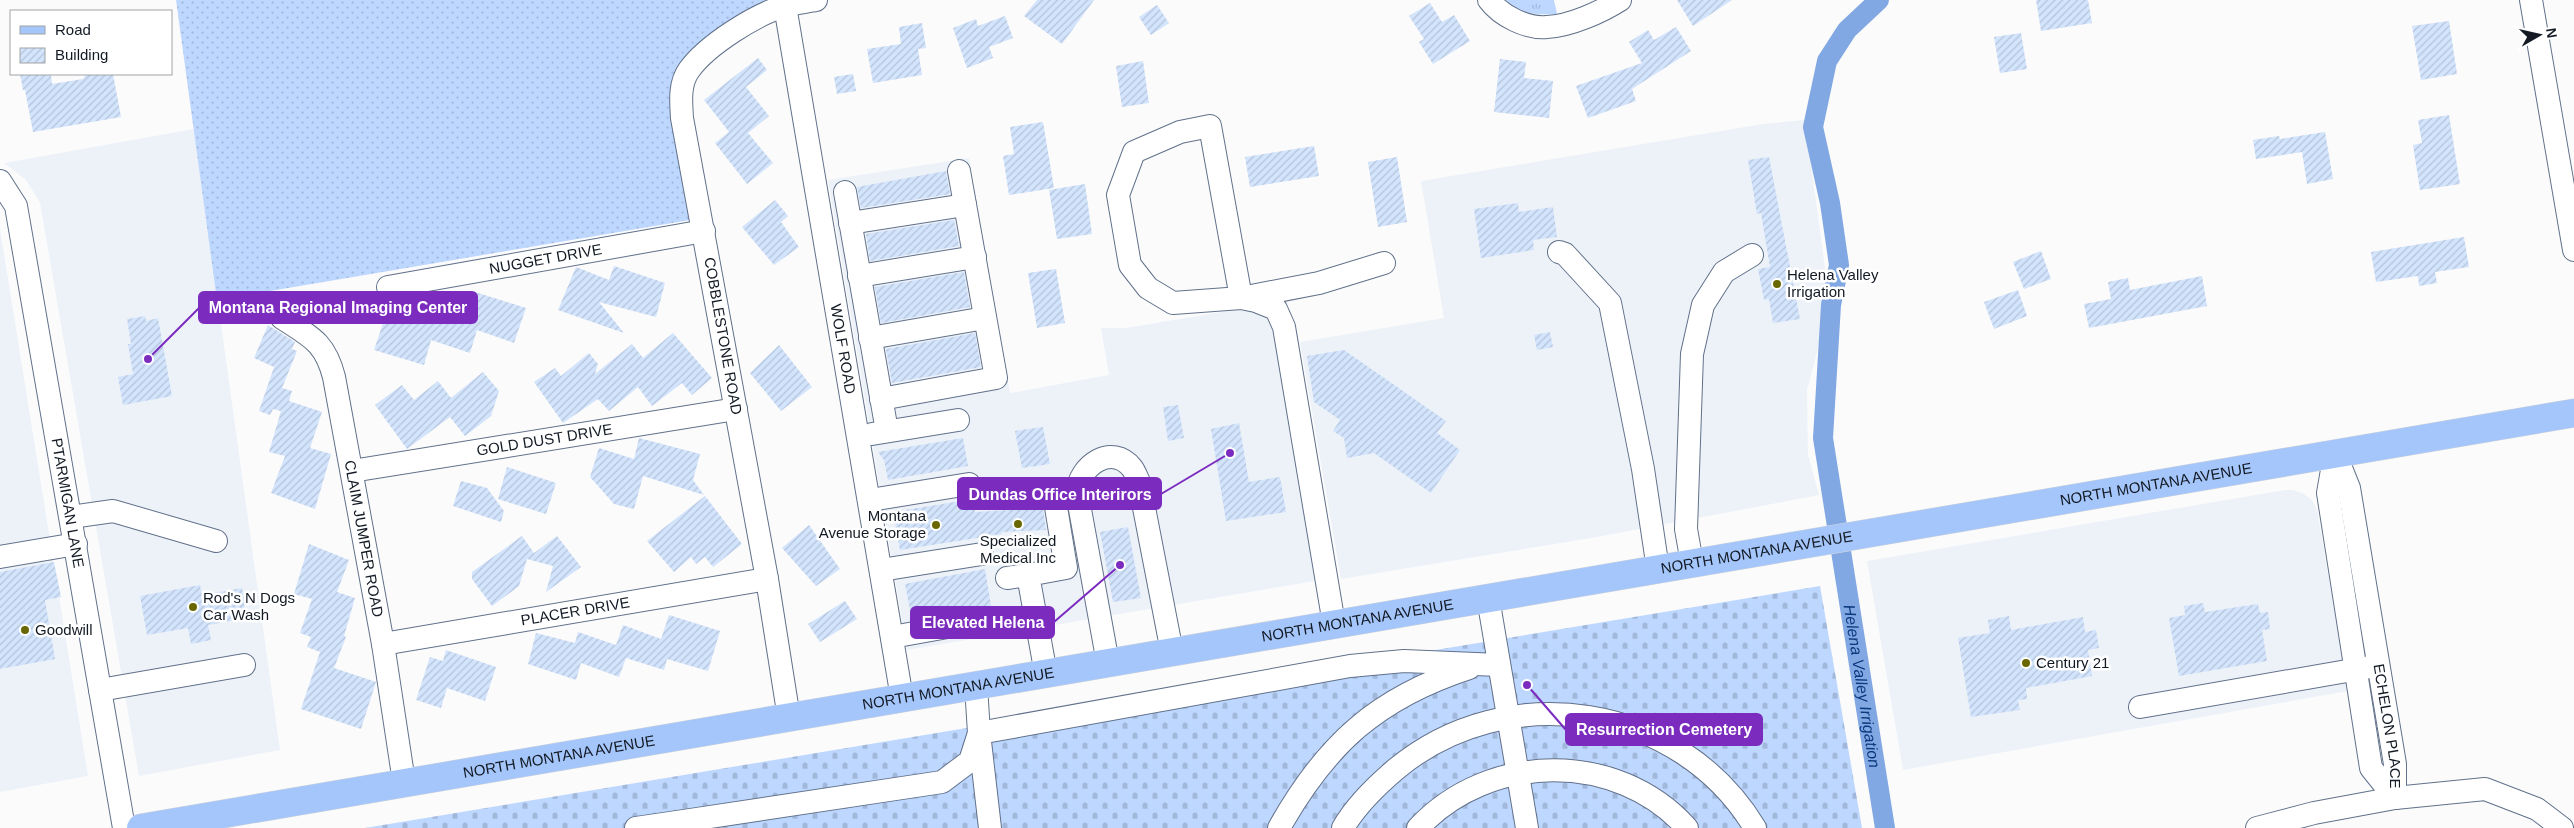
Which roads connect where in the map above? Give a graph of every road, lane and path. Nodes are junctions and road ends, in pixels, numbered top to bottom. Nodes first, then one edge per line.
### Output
1 (816, 0) edge
2 (1489, 0) edge
3 (1620, 0) edge
4 (2531, 0) edge
5 (784, 3) edge
6 (959, 171) dead end
7 (0, 182) edge
8 (845, 192) dead end
9 (965, 205) junction
10 (850, 223) junction
11 (704, 231) junction
12 (2574, 250) edge
13 (1559, 252) dead end
14 (1752, 255) dead end
15 (975, 257) junction
16 (1384, 263) dead end
17 (859, 276) junction
18 (388, 287) dead end
19 (1241, 298) junction
20 (282, 318) dead end
21 (985, 318) junction
22 (870, 338) junction
23 (881, 399) junction
24 (736, 408) junction
25 (2574, 413) edge
26 (958, 420) dead end
27 (887, 431) junction
28 (859, 436) junction
29 (2335, 453) junction
30 (352, 471) junction
31 (969, 484) dead end
32 (1021, 494) dead end
33 (870, 500) junction
34 (71, 517) junction
35 (216, 540) dead end
36 (76, 544) junction
37 (982, 554) dead end
38 (0, 557) edge
39 (1692, 563) junction
40 (1658, 569) junction
41 (881, 570) junction
42 (767, 579) junction
43 (1488, 598) junction
44 (992, 619) dead end
45 (1334, 624) junction
46 (892, 637) junction
47 (384, 644) junction
48 (1172, 652) junction
49 (1108, 663) junction
50 (1499, 664) junction
51 (244, 665) dead end
52 (1477, 665) junction
53 (2379, 666) junction
54 (2356, 669) junction
55 (1046, 674) junction
56 (976, 686) junction
57 (100, 690) junction
58 (902, 698) junction
59 (2140, 707) dead end
60 (1508, 716) junction
61 (789, 718) junction
62 (979, 733) junction
63 (1518, 773) junction
64 (404, 782) junction
65 (2395, 798) junction
66 (677, 825) edge
67 (124, 828) edge
68 (141, 828) edge
69 (636, 828) edge
70 (990, 828) edge
71 (1279, 828) edge
72 (1343, 828) edge
73 (1418, 828) edge
74 (1526, 828) edge
75 (1688, 828) edge
76 (1755, 828) edge
77 (2258, 828) edge
78 (2562, 828) edge

1 - 5 street, COBBLESTONE ROAD
2 - 3 street
4 - 12 street
5 - 11 street, COBBLESTONE ROAD
5 - 28 street, WOLF ROAD
6 - 9 street
7 - 34 street, PTARMIGAN LANE
8 - 10 street
9 - 10 street
9 - 15 street
10 - 17 street
11 - 18 street, NUGGET DRIVE
11 - 24 street, COBBLESTONE ROAD
13 - 40 street
14 - 39 street
15 - 17 street
15 - 21 street
16 - 19 street
17 - 22 street
19 - 19 street
19 - 45 street
20 - 30 street, CLAIM JUMPER ROAD
21 - 22 street
21 - 23 street
22 - 23 street
23 - 27 street
24 - 30 street, GOLD DUST DRIVE
24 - 42 street, COBBLESTONE ROAD
25 - 29 main road, NORTH MONTANA AVENUE
26 - 27 street
27 - 28 street
28 - 33 street, WOLF ROAD
29 - 39 main road, NORTH MONTANA AVENUE
29 - 53 street, ECHELON PLACE
29 - 54 street, ECHELON PLACE
30 - 47 street, CLAIM JUMPER ROAD
31 - 33 street
32 - 55 street
33 - 41 street, WOLF ROAD
34 - 35 street
34 - 36 street, PTARMIGAN LANE
36 - 38 street
36 - 57 street, PTARMIGAN LANE
37 - 41 street
39 - 40 main road, NORTH MONTANA AVENUE
40 - 43 main road, NORTH MONTANA AVENUE
41 - 46 street, WOLF ROAD
42 - 47 street, PLACER DRIVE
42 - 61 street, COBBLESTONE ROAD
43 - 45 main road, NORTH MONTANA AVENUE
43 - 50 street
44 - 46 street
45 - 48 main road, NORTH MONTANA AVENUE
46 - 58 street, WOLF ROAD
47 - 64 street, CLAIM JUMPER ROAD
48 - 49 main road, NORTH MONTANA AVENUE
48 - 49 street
49 - 55 main road, NORTH MONTANA AVENUE
50 - 52 street
50 - 60 street
51 - 57 street
52 - 62 street
52 - 71 street
53 - 54 street
53 - 65 street, ECHELON PLACE
54 - 59 street
54 - 65 street, ECHELON PLACE
55 - 56 main road, NORTH MONTANA AVENUE
56 - 58 main road, NORTH MONTANA AVENUE
56 - 62 street
57 - 67 street, PTARMIGAN LANE
58 - 61 main road, NORTH MONTANA AVENUE
60 - 63 street
60 - 72 street
60 - 76 street
61 - 64 main road, NORTH MONTANA AVENUE
62 - 66 street
62 - 70 street
63 - 73 street
63 - 74 street
63 - 75 street
64 - 68 main road, NORTH MONTANA AVENUE
65 - 77 street
65 - 78 street
66 - 69 street

